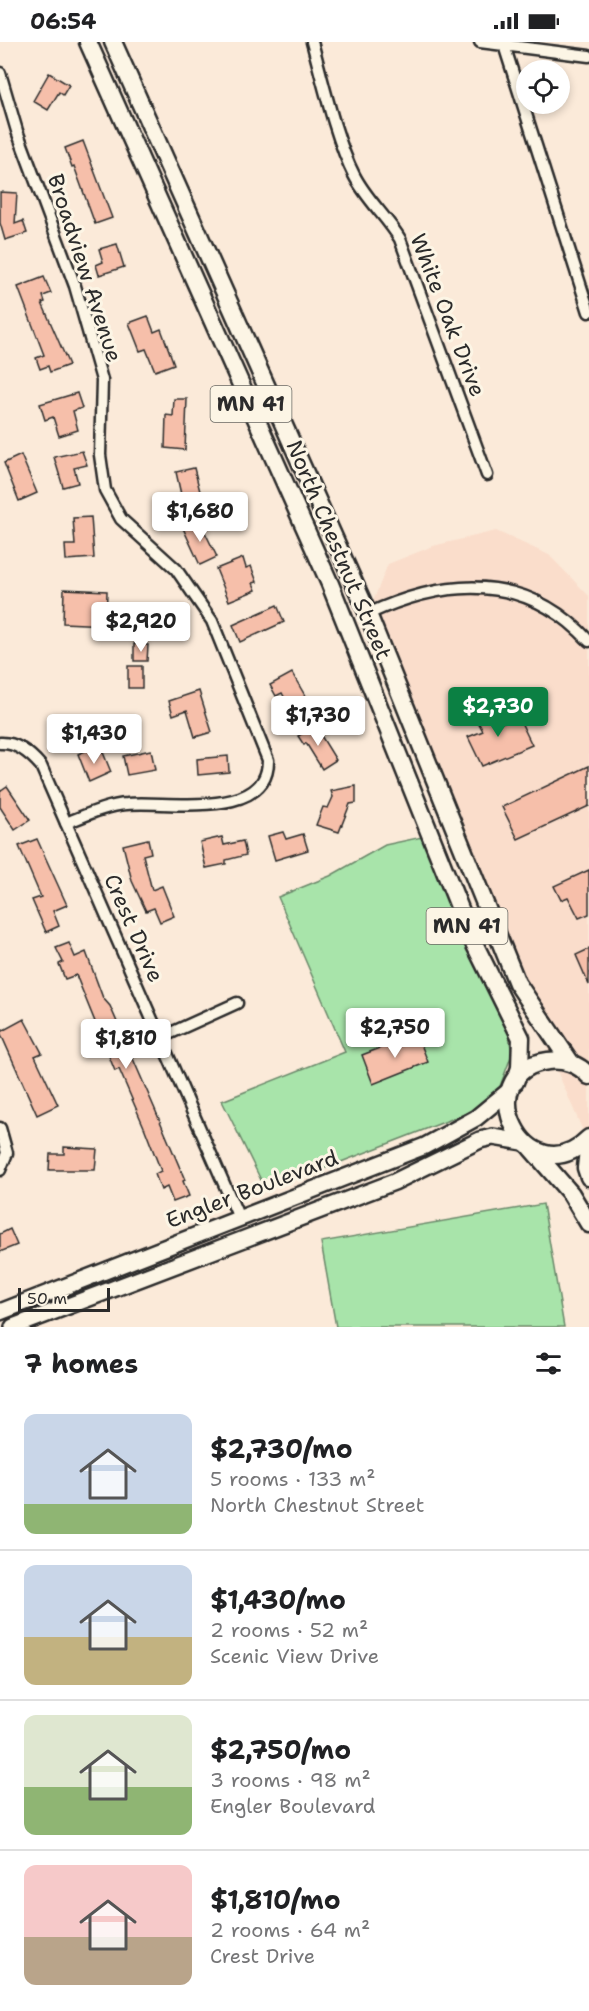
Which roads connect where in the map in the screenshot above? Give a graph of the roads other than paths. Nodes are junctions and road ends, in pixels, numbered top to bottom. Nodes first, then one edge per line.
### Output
1 (88, 42) edge
2 (113, 42) edge
3 (312, 42) edge
4 (480, 42) edge
5 (504, 45) junction
6 (589, 56) edge
7 (0, 73) edge
8 (589, 312) edge
9 (487, 474) dead end
10 (368, 614) junction
11 (589, 640) edge
12 (0, 744) edge
13 (66, 823) junction
14 (237, 1003) dead end
15 (162, 1037) junction
16 (571, 1063) junction
17 (588, 1074) edge
18 (513, 1086) junction
19 (0, 1128) edge
20 (589, 1139) edge
21 (527, 1145) junction
22 (0, 1170) edge
23 (589, 1177) edge
24 (239, 1218) junction
25 (589, 1224) edge
26 (0, 1312) edge
27 (13, 1327) edge

1 - 18 main road, North Chestnut Street / MN 41
2 - 10 main road, North Chestnut Street / MN 41
3 - 9 street, White Oak Drive
4 - 5 street
5 - 6 street
5 - 8 street
7 - 13 street, Broadview Avenue
10 - 11 street
10 - 16 main road, North Chestnut Street / MN 41
12 - 13 street, Crest Drive
13 - 15 street, Crest Drive
14 - 15 street
15 - 24 street, Crest Drive
16 - 17 main road, MN 41
16 - 18 main road
18 - 21 main road, MN 41
18 - 24 main road, Engler Boulevard
19 - 22 street
20 - 21 main road
20 - 23 main road
21 - 25 main road, MN 41
21 - 27 main road, Engler Boulevard
24 - 26 main road, Engler Boulevard

